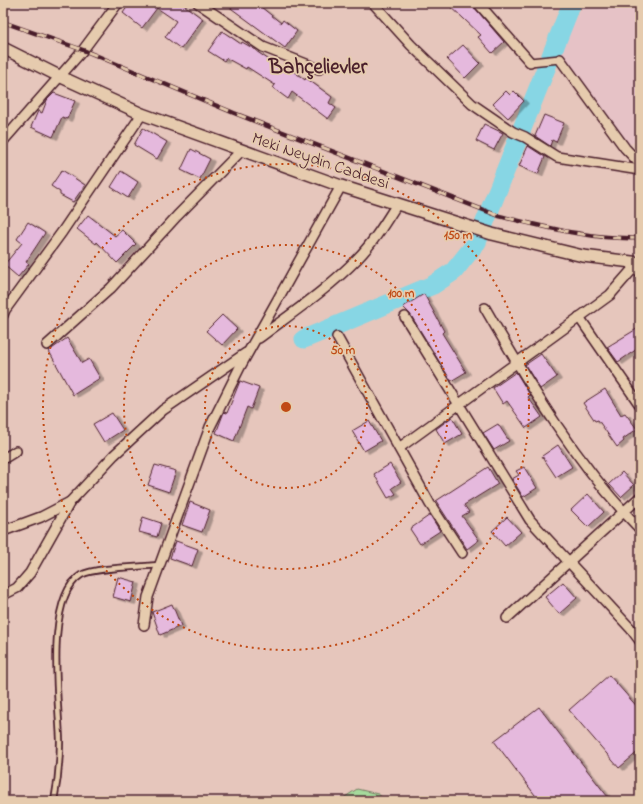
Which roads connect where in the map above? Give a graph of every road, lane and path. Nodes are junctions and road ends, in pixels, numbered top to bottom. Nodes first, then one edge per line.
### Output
1 (118, 3) edge
2 (198, 3) edge
3 (373, 3) edge
4 (478, 3) edge
5 (3, 48) edge
6 (560, 59) joint
7 (530, 62) joint
8 (319, 69) dead end
9 (59, 76) junction
10 (142, 114) junction
11 (3, 141) edge
12 (242, 150) junction
13 (640, 164) edge
14 (640, 170) edge
15 (341, 186) junction
16 (397, 204) junction
17 (637, 265) edge
18 (640, 277) edge
19 (485, 308) dead end
20 (3, 315) edge
21 (404, 317) dead end
22 (580, 317) junction
23 (337, 337) dead end
24 (255, 341) junction
25 (48, 345) dead end
26 (249, 350) junction
27 (516, 362) junction
28 (458, 404) junction
29 (640, 405) edge
30 (399, 448) junction
31 (16, 451) dead end
32 (3, 459) edge
33 (640, 497) edge
34 (70, 502) junction
35 (624, 512) junction
36 (640, 529) edge
37 (3, 531) edge
38 (462, 553) dead end
39 (568, 561) junction
40 (160, 565) junction
41 (3, 595) edge
42 (507, 618) dead end
43 (144, 625) dead end
44 (636, 628) edge
45 (640, 641) edge
46 (54, 801) edge

1 - 9 street
2 - 8 street
3 - 14 street
4 - 7 street
5 - 9 street, Meki Neydin Caddesi
6 - 7 street
6 - 13 street
9 - 10 street, Meki Neydin Caddesi
9 - 11 street
10 - 12 street, Meki Neydin Caddesi
10 - 20 street
12 - 15 street, Meki Neydin Caddesi
12 - 25 street
15 - 16 street, Meki Neydin Caddesi
15 - 24 street
16 - 17 street, Meki Neydin Caddesi
16 - 24 street
17 - 18 lane
17 - 22 street
19 - 27 street
21 - 28 street
22 - 27 street
22 - 29 street
23 - 30 street
24 - 26 street
26 - 34 street
26 - 40 street
27 - 28 street
27 - 35 street
28 - 30 street
28 - 39 street
30 - 38 street
31 - 32 street
33 - 35 street
34 - 37 street
34 - 41 street
35 - 36 street
35 - 39 street
39 - 42 street
39 - 44 street
40 - 43 street
40 - 46 lane
44 - 45 street

